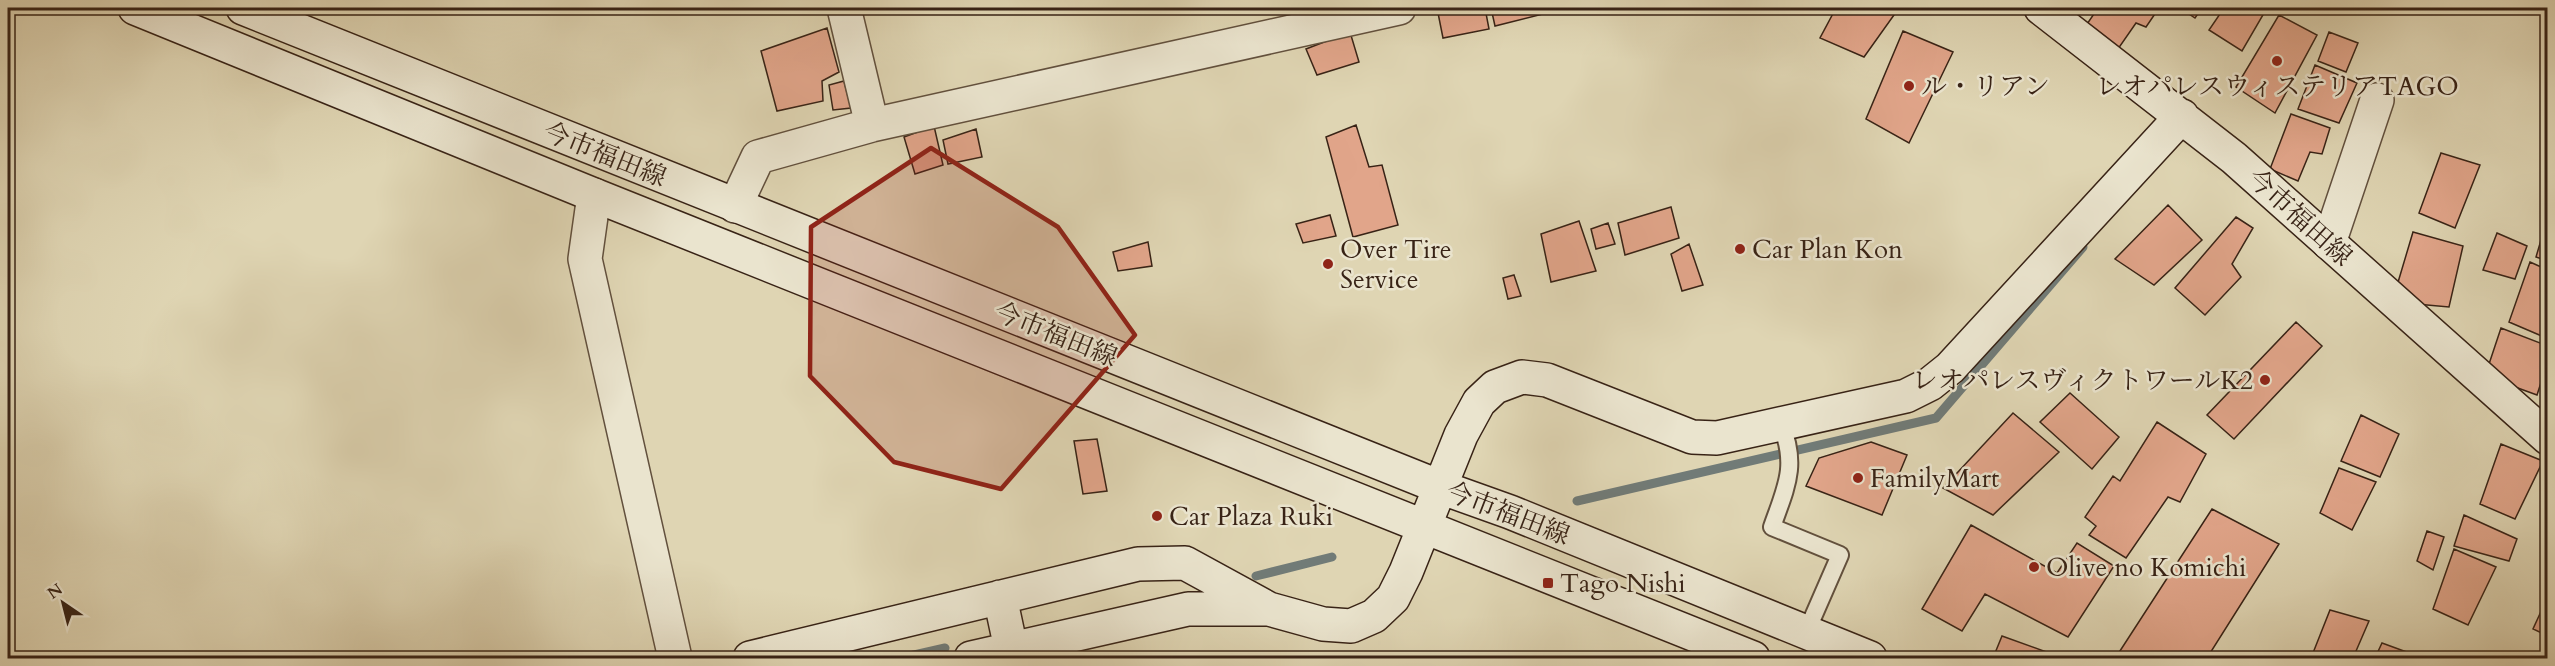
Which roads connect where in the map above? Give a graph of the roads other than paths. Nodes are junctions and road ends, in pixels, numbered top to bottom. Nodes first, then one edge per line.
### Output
1 (135, 8) edge
2 (243, 8) edge
3 (844, 8) edge
4 (1399, 8) edge
5 (2041, 8) edge
6 (2377, 100) dead end
7 (2182, 116) junction
8 (872, 125) junction
9 (594, 195) junction
10 (735, 206) junction
11 (2329, 243) junction
12 (2547, 438) edge
13 (1786, 440) junction
14 (1440, 487) junction
15 (1424, 528) junction
16 (1000, 597) junction
17 (1269, 609) junction
18 (1806, 633) junction
19 (1012, 654) edge
20 (675, 658) edge
21 (750, 658) edge
22 (970, 658) edge
23 (1753, 658) edge
24 (1870, 658) edge

1 - 9 main road, 今市福田線
2 - 10 main road, 今市福田線
3 - 8 main road
4 - 8 main road
5 - 7 main road, 今市福田線
6 - 11 main road
7 - 11 main road, 今市福田線
7 - 13 main road
8 - 10 main road
9 - 15 main road, 今市福田線
9 - 20 main road
10 - 14 main road, 今市福田線
11 - 12 main road, 今市福田線
13 - 14 main road
13 - 18 lane
14 - 15 main road
14 - 18 main road, 今市福田線
15 - 17 main road
15 - 23 main road, 今市福田線
16 - 17 main road
16 - 19 main road
16 - 21 main road
17 - 19 main road
18 - 24 main road, 今市福田線
19 - 22 main road

